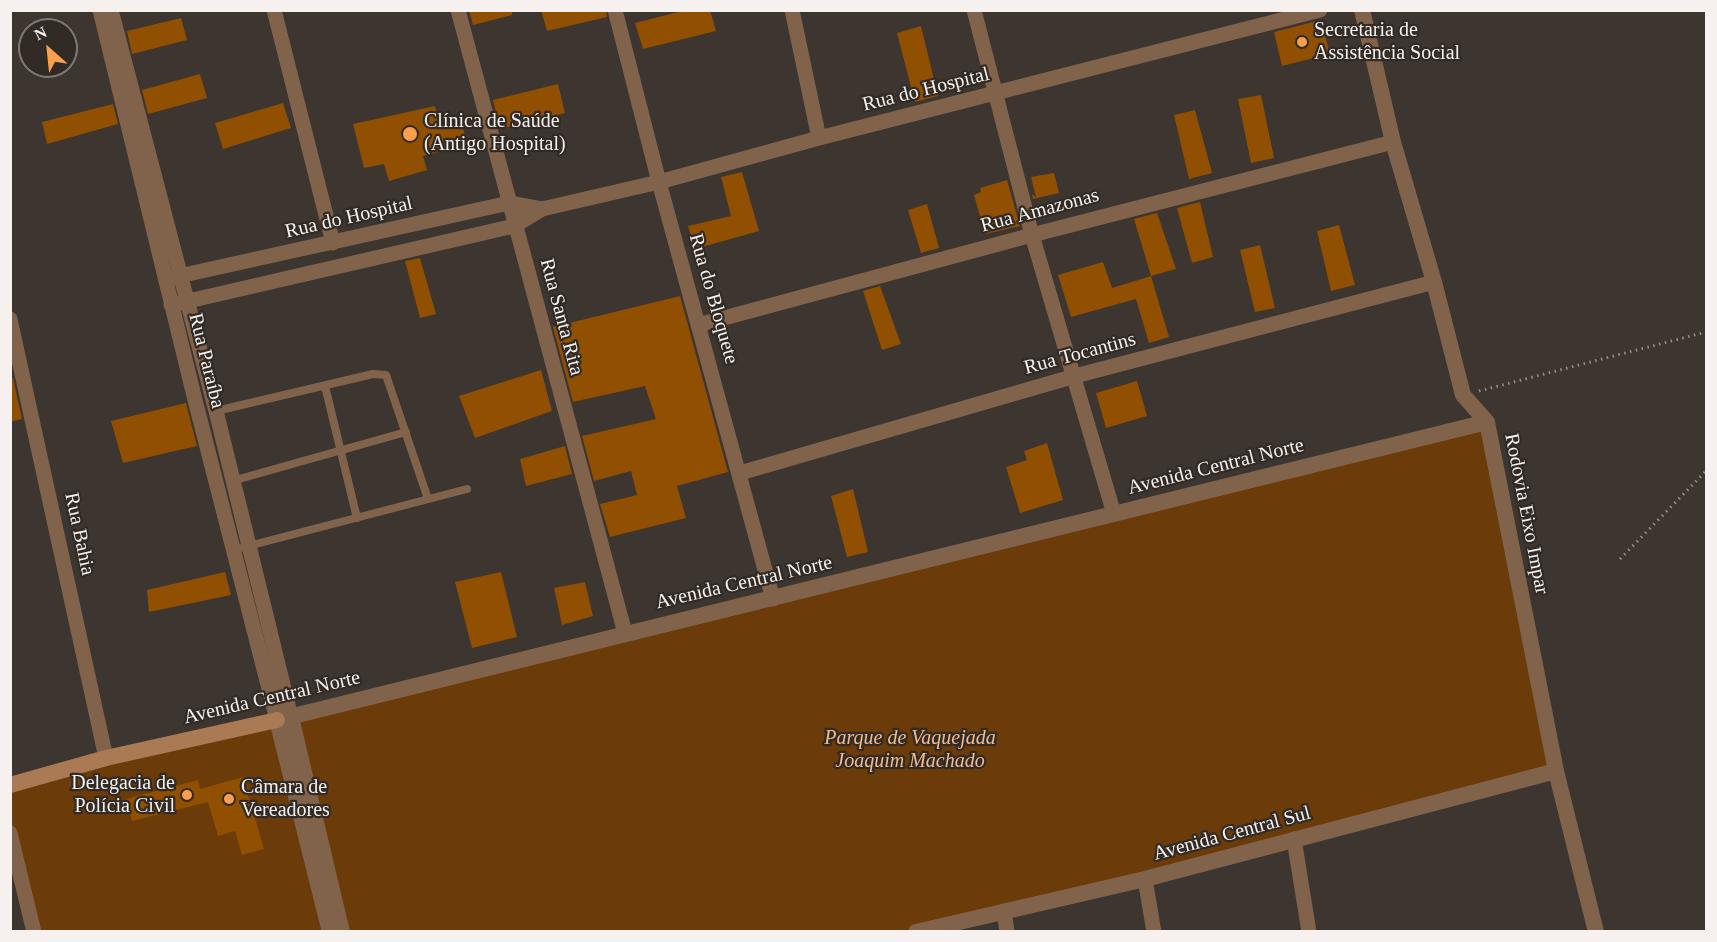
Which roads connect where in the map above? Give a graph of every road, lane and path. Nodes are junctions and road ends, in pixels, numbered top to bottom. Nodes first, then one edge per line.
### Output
1 (100, 10) edge
2 (111, 10) edge
3 (274, 10) edge
4 (458, 10) edge
5 (615, 10) edge
6 (792, 10) edge
7 (974, 10) edge
8 (1320, 10) edge
9 (1362, 10) edge
10 (997, 94) junction
11 (819, 138) junction
12 (1393, 142) junction
13 (659, 182) junction
14 (509, 203) junction
15 (542, 209) junction
16 (514, 226) junction
17 (1032, 235) junction
18 (333, 243) junction
19 (180, 276) junction
20 (164, 279) junction
21 (1434, 282) junction
22 (186, 300) junction
23 (171, 304) junction
24 (10, 319) edge
25 (698, 325) junction
26 (1707, 332) edge
27 (1075, 376) junction
28 (325, 386) junction
29 (1462, 395) junction
30 (216, 411) junction
31 (1487, 422) junction
32 (406, 432) junction
33 (341, 451) junction
34 (1707, 471) edge
35 (740, 473) junction
36 (232, 482) junction
37 (467, 489) dead end
38 (428, 499) junction
39 (1114, 514) junction
40 (357, 518) junction
41 (248, 546) junction
42 (232, 550) junction
43 (1620, 559) dead end
44 (773, 599) junction
45 (625, 633) junction
46 (284, 718) junction
47 (106, 758) junction
48 (1556, 771) junction
49 (10, 784) edge
50 (10, 833) edge
51 (1294, 839) junction
52 (1145, 879) junction
53 (17, 893) edge
54 (1004, 911) junction
55 (34, 932) edge
56 (330, 932) edge
57 (342, 932) edge
58 (916, 932) edge
59 (1008, 932) edge
60 (1155, 932) edge
61 (1309, 932) edge
62 (1596, 932) edge

1 - 20 street, Rua Paraíba
2 - 19 street, Rua Paraíba
3 - 18 street
4 - 14 street, Rua Santa Rita
5 - 13 street, Rua do Bloquete
6 - 11 street
7 - 10 street
8 - 10 street, Rua do Hospital
9 - 12 street, Rodovia Eixo Impar
10 - 11 street, Rua do Hospital
10 - 17 street
11 - 13 street, Rua do Hospital
12 - 17 street, Rua Amazonas
12 - 21 street, Rodovia Eixo Impar
13 - 15 street, Rua do Hospital
13 - 25 street, Rua do Bloquete
14 - 15 street, Rua do Hospital
14 - 16 street, Rua Santa Rita
14 - 18 street, Rua do Hospital
15 - 16 street, Rua do Hospital
16 - 22 street, Rua do Hospital
16 - 45 street, Rua Santa Rita
17 - 25 street, Rua Amazonas
17 - 27 street
18 - 19 street, Rua do Hospital
19 - 20 street, Rua do Hospital
19 - 22 street, Rua Paraíba
20 - 23 street, Rua Paraíba
21 - 27 street, Rua Tocantins
21 - 29 street, Rodovia Eixo Impar
22 - 23 street, Rua do Hospital
22 - 30 street, Rua Paraíba
23 - 42 street, Rua Paraíba
24 - 47 street, Rua Bahia
25 - 35 street, Rua do Bloquete
26 - 29 path
27 - 35 street, Rua Tocantins
27 - 39 street
28 - 30 lane
28 - 32 lane
28 - 33 lane
29 - 31 street, Rodovia Eixo Impar
30 - 36 street, Rua Paraíba
31 - 39 street, Avenida Central Norte
31 - 48 street, Rodovia Eixo Impar
32 - 33 lane
32 - 38 lane
33 - 36 lane
33 - 40 lane
34 - 43 path
35 - 44 street, Rua do Bloquete
36 - 41 street, Rua Paraíba
37 - 38 lane
38 - 40 lane
39 - 44 street, Avenida Central Norte
40 - 41 lane
41 - 42 lane
41 - 46 street, Rua Paraíba
42 - 46 street, Rua Paraíba
44 - 45 street, Avenida Central Norte
45 - 46 street, Avenida Central Norte
46 - 47 main road, Avenida Central Norte
46 - 56 street
46 - 57 street
47 - 49 main road, Avenida Central Norte
48 - 51 street, Avenida Central Sul
48 - 62 street, Rodovia Eixo Impar
50 - 53 street
51 - 52 street, Avenida Central Sul
51 - 61 street
52 - 54 street, Avenida Central Sul
52 - 60 street
53 - 55 street
54 - 58 street, Avenida Central Sul
54 - 59 street

